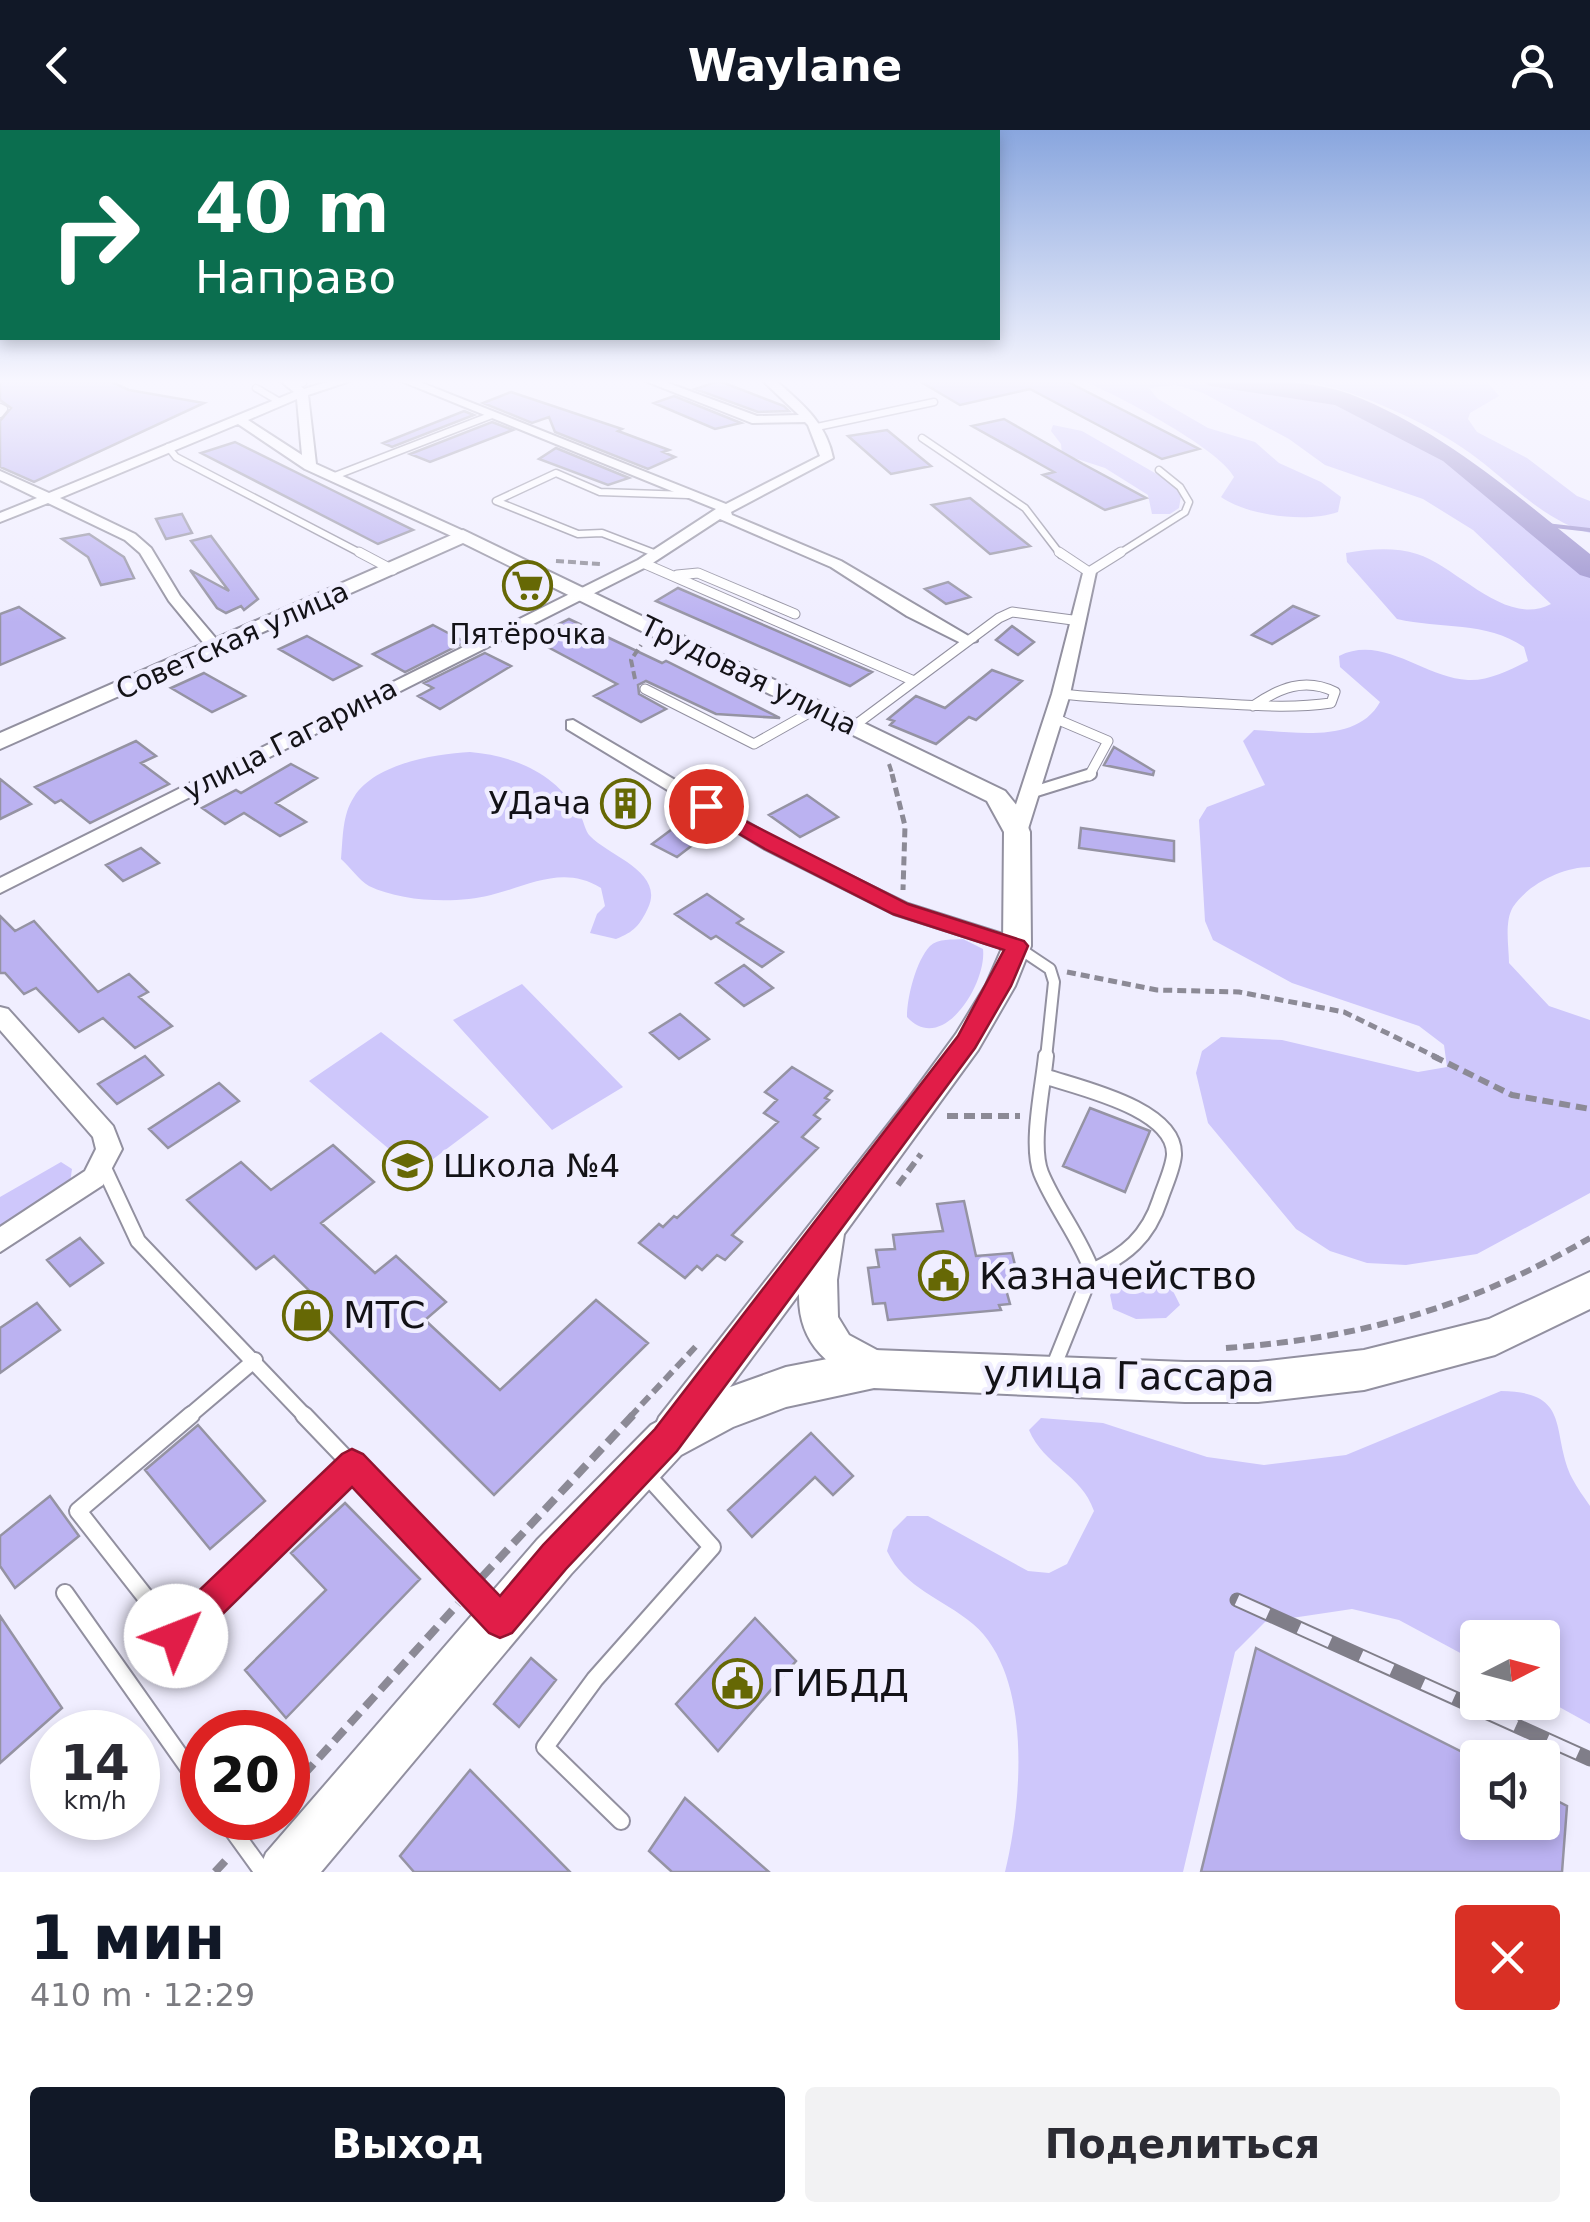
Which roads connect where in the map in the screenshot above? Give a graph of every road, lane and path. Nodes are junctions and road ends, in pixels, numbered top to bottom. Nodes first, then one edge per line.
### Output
1 (136, 460) edge
2 (182, 460) edge
3 (302, 460) edge
4 (309, 460) edge
5 (375, 460) edge
6 (604, 460) edge
7 (822, 460) edge
8 (954, 460) edge
9 (310, 466) junction
10 (1159, 470) dead end
11 (0, 475) edge
12 (332, 477) junction
13 (688, 494) junction
14 (46, 497) junction
15 (721, 512) junction
16 (0, 518) edge
17 (463, 536) junction
18 (649, 558) junction
19 (393, 570) junction
20 (1089, 572) junction
21 (673, 576) junction
22 (580, 592) junction
23 (795, 614) dead end
24 (1080, 621) junction
25 (969, 641) junction
26 (641, 645) dead end
27 (216, 648) junction
28 (914, 682) junction
29 (645, 690) joint
30 (1061, 694) junction
31 (1253, 706) junction
32 (816, 709) junction
33 (1054, 718) junction
34 (572, 726) dead end
35 (854, 726) junction
36 (0, 742) edge
37 (1030, 792) junction
38 (1017, 832) junction
39 (0, 886) edge
40 (1017, 946) junction
41 (1050, 969) junction
42 (0, 1016) edge
43 (1047, 1077) junction
44 (1590, 1109) edge
45 (948, 1114) dead end
46 (1009, 1116) dead end
47 (104, 1166) junction
48 (910, 1169) dead end
49 (889, 1196) dead end
50 (828, 1229) junction
51 (1590, 1238) edge
52 (0, 1241) edge
53 (1092, 1271) junction
54 (1590, 1290) edge
55 (712, 1328) dead end
56 (1213, 1348) dead end
57 (255, 1360) junction
58 (874, 1370) junction
59 (1050, 1376) junction
60 (653, 1454) junction
61 (352, 1465) junction
62 (65, 1594) dead end
63 (486, 1605) junction
64 (180, 1756) edge
65 (310, 1771) edge
66 (621, 1822) dead end
67 (240, 1840) edge
68 (263, 1872) edge
69 (285, 1872) edge

1 - 14 street
2 - 19 lane
3 - 9 street
4 - 9 street
5 - 12 lane
6 - 13 street
7 - 15 street, улица Гагарина
8 - 20 lane
9 - 12 street
10 - 20 lane
11 - 14 street
12 - 17 street
13 - 15 street
13 - 18 lane
14 - 16 street
14 - 27 street
15 - 18 street, улица Гагарина
15 - 25 street
17 - 19 street, Советская улица
17 - 22 street, Трудовая улица
18 - 21 lane
18 - 22 street, улица Гагарина
19 - 27 street, Советская улица
20 - 24 street
21 - 23 lane
21 - 28 lane
22 - 32 street, Трудовая улица
22 - 39 street, улица Гагарина
24 - 25 lane
24 - 30 street
25 - 28 lane
26 - 29 path
27 - 36 street, Советская улица
28 - 35 lane
29 - 32 lane
30 - 31 lane
30 - 33 street
31 - 31 lane
32 - 35 street, Трудовая улица
33 - 37 street
33 - 37 lane
34 - 40 street
35 - 38 street, Трудовая улица
37 - 38 street
38 - 40 street
40 - 41 lane
40 - 50 street
41 - 43 lane
41 - 44 path
42 - 47 street
43 - 53 lane
43 - 53 lane
45 - 46 path
47 - 52 street
47 - 57 lane
48 - 49 path
50 - 58 street
50 - 60 street
51 - 56 path
53 - 59 lane
54 - 59 main road, улица Гассара
55 - 63 path
57 - 61 lane
57 - 61 lane
58 - 59 main road, улица Гассара
58 - 60 main road, улица Гассара
60 - 63 main road, улица Гассара
60 - 66 lane
61 - 63 lane
62 - 64 lane
63 - 65 path
63 - 69 main road, улица Гассара
67 - 68 lane

